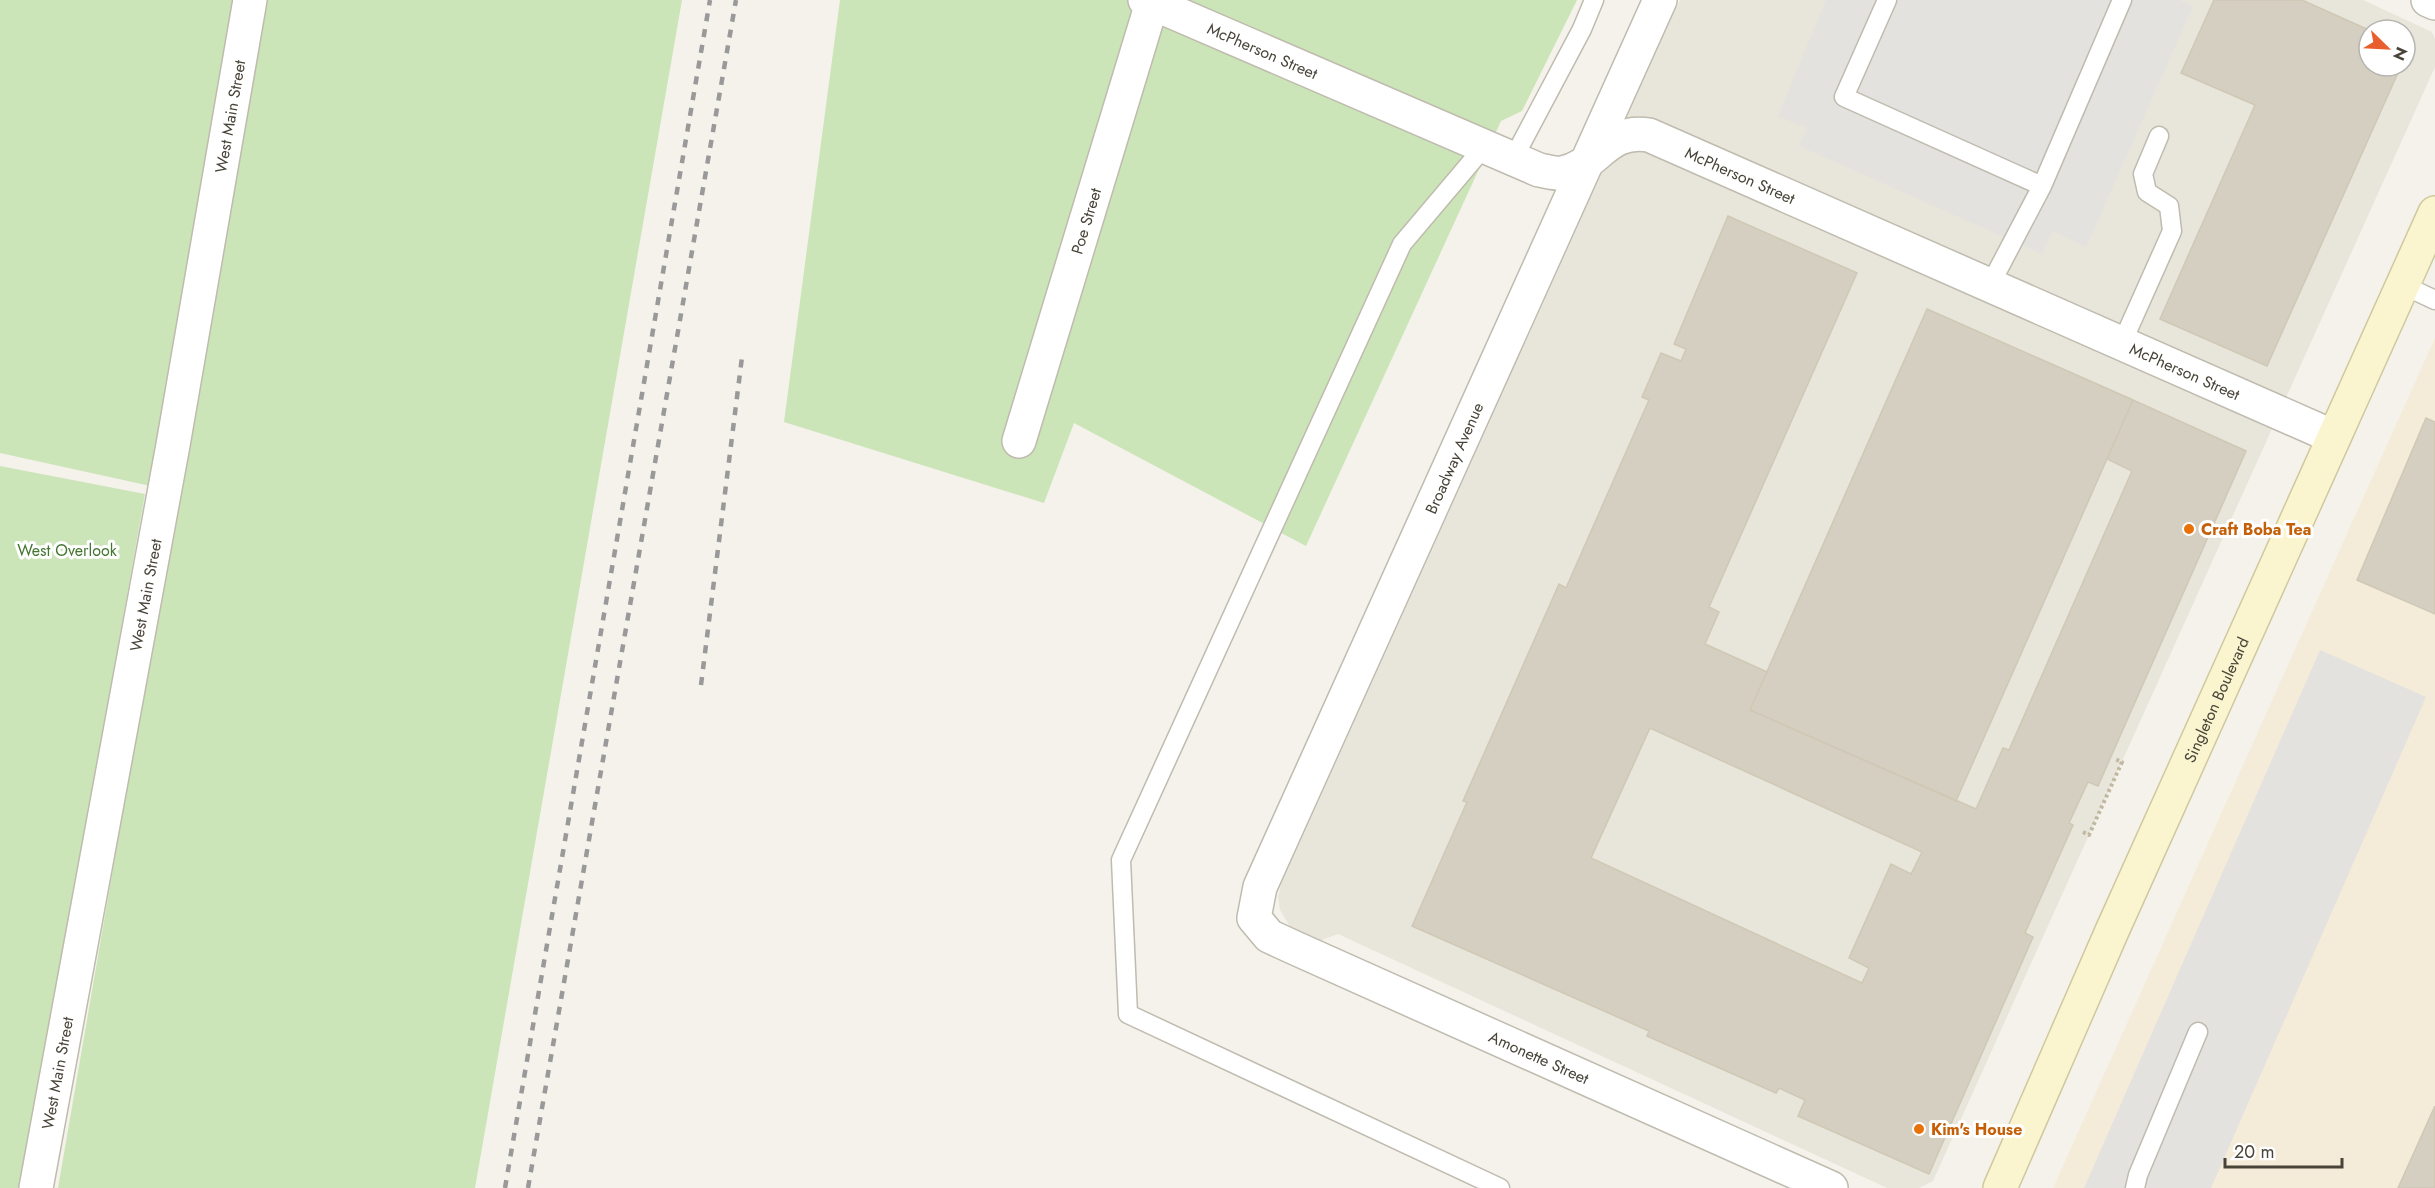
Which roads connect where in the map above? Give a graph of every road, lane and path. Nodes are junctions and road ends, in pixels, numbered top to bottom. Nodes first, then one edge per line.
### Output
1 (250, 0) edge
2 (1594, 0) edge
3 (1660, 0) edge
4 (1887, 0) edge
5 (2122, 0) edge
6 (2428, 0) edge
7 (1148, 2) edge
8 (2435, 3) edge
9 (2159, 136) dead end
10 (1498, 153) junction
11 (1586, 163) junction
12 (2042, 186) junction
13 (2435, 213) edge
14 (1990, 285) junction
15 (2403, 285) junction
16 (2435, 300) edge
17 (2122, 343) junction
18 (2334, 437) junction
19 (1019, 441) dead end
20 (2115, 759) dead end
21 (2083, 832) dead end
22 (1254, 918) joint
23 (2198, 1032) dead end
24 (36, 1188) edge
25 (1500, 1188) edge
26 (1831, 1188) edge
27 (2000, 1188) edge
28 (2135, 1188) edge

1 - 24 street, West Main Street
2 - 10 lane
3 - 11 street, Broadway Avenue
4 - 12 lane
5 - 12 lane
6 - 8 street
7 - 10 street, McPherson Street
7 - 19 street, Poe Street
9 - 17 lane
10 - 11 street, McPherson Street
10 - 25 lane
11 - 14 street, McPherson Street
11 - 22 street, Broadway Avenue
12 - 14 lane
13 - 15 main road, Singleton Boulevard
14 - 17 street, McPherson Street
15 - 16 lane
15 - 18 main road, Singleton Boulevard
17 - 18 street, McPherson Street
18 - 27 main road, Singleton Boulevard
20 - 21 path
22 - 26 street, Amonette Street
23 - 28 lane

